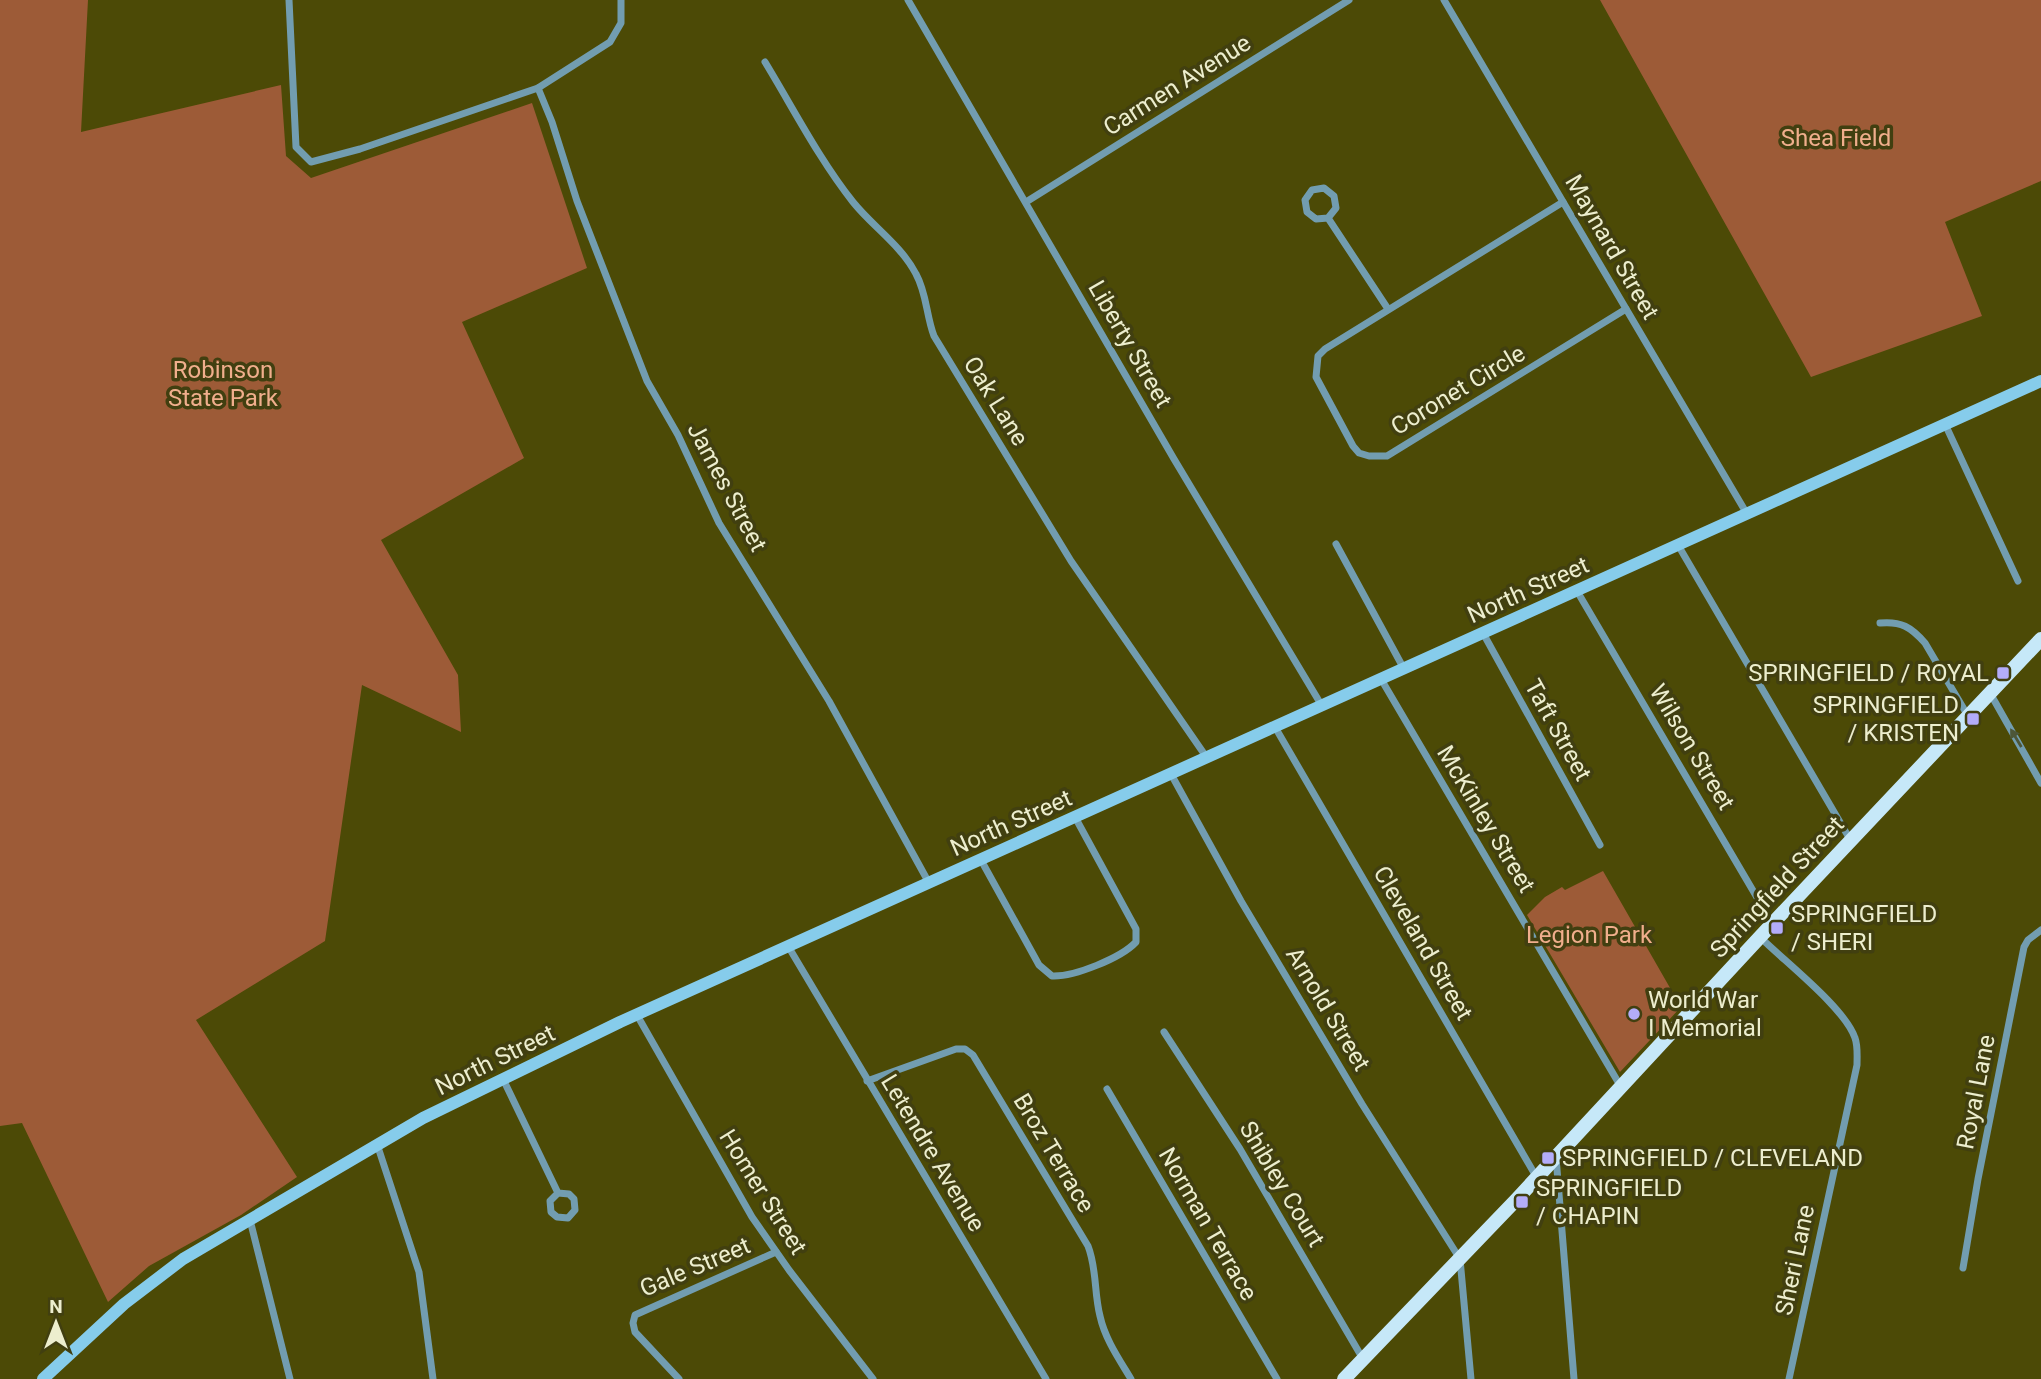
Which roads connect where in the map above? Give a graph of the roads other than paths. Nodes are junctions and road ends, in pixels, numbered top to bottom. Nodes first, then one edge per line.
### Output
1 (289, 0) edge
2 (621, 0) edge
3 (908, 0) edge
4 (1349, 0) edge
5 (1444, 0) edge
6 (765, 62) dead end
7 (538, 88) junction
8 (1026, 202) junction
9 (1563, 202) junction
10 (1328, 218) junction
11 (1388, 309) junction
12 (1626, 309) junction
13 (2041, 381) edge
14 (1945, 424) junction
15 (1747, 514) junction
16 (1336, 544) dead end
17 (1678, 545) junction
18 (2018, 581) dead end
19 (1577, 591) junction
20 (1880, 623) dead end
21 (1483, 634) junction
22 (2041, 639) edge
23 (1404, 669) junction
24 (1381, 679) junction
25 (1990, 693) junction
26 (1322, 706) junction
27 (1968, 716) junction
28 (1275, 727) junction
29 (1207, 758) junction
30 (1171, 774) junction
31 (2041, 783) edge
32 (1075, 817) junction
33 (1851, 842) junction
34 (1600, 845) dead end
35 (981, 860) junction
36 (929, 883) junction
37 (1772, 924) junction
38 (2041, 930) edge
39 (1760, 937) junction
40 (788, 946) junction
41 (637, 1014) junction
42 (1164, 1032) dead end
43 (503, 1079) junction
44 (867, 1081) junction
45 (1622, 1087) junction
46 (1107, 1088) dead end
47 (377, 1144) junction
48 (1556, 1157) junction
49 (1537, 1178) junction
50 (558, 1193) dead end
51 (250, 1220) junction
52 (776, 1252) junction
53 (1460, 1259) junction
54 (1963, 1268) dead end
55 (1363, 1359) junction
56 (43, 1379) edge
57 (290, 1379) edge
58 (433, 1379) edge
59 (679, 1379) edge
60 (873, 1379) edge
61 (1046, 1379) edge
62 (1131, 1379) edge
63 (1277, 1379) edge
64 (1343, 1379) edge
65 (1471, 1379) edge
66 (1574, 1379) edge
67 (1789, 1379) edge

1 - 7 street
2 - 7 street
3 - 8 street, Liberty Street
4 - 8 street, Carmen Avenue
5 - 9 street, Maynard Street
6 - 29 street, Oak Lane
7 - 36 street, James Street
8 - 26 street, Liberty Street
9 - 11 street, Coronet Circle
9 - 12 street, Maynard Street
10 - 10 street
10 - 11 street
11 - 12 street, Coronet Circle
12 - 15 street, Maynard Street
13 - 14 main road, North Street
14 - 15 main road, North Street
14 - 18 street
15 - 17 main road, North Street
16 - 23 street
17 - 19 main road, North Street
17 - 33 street
19 - 21 main road, North Street
19 - 37 street, Wilson Street
20 - 27 street
21 - 23 main road, North Street
21 - 34 street, Taft Street
22 - 25 main road, Springfield Street
23 - 24 main road, North Street
24 - 26 main road, North Street
24 - 45 street, McKinley Street
25 - 27 main road, Springfield Street
31 -> 25 street
26 - 28 main road, North Street
27 - 33 main road, Springfield Street
28 - 29 main road, North Street
28 - 49 street, Cleveland Street
29 - 30 main road, North Street
30 - 32 main road, North Street
30 - 53 street, Arnold Street
32 - 35 main road, North Street
32 - 35 street
33 - 37 main road, Springfield Street
35 - 36 main road, North Street
36 - 40 main road, North Street
37 - 39 main road, Springfield Street
38 - 54 street, Royal Lane
39 - 45 main road, Springfield Street
39 - 67 street, Sheri Lane
40 - 41 main road, North Street
40 - 44 street, Letendre Avenue
41 - 43 main road, North Street
41 - 52 street, Homer Street
42 - 55 street, Shibley Court
43 - 47 main road, North Street
43 - 50 street
44 - 61 street, Letendre Avenue
44 - 62 street, Broz Terrace
45 - 48 main road, Springfield Street
46 - 63 street, Norman Terrace
47 - 51 main road, North Street
47 - 58 street
48 - 49 main road, Springfield Street
48 - 66 street
49 - 53 main road, Springfield Street
51 - 56 main road, North Street
51 - 57 street
52 - 59 street, Gale Street
52 - 60 street, Homer Street
53 - 55 main road, Springfield Street
53 - 65 street
55 - 64 main road, Springfield Street

